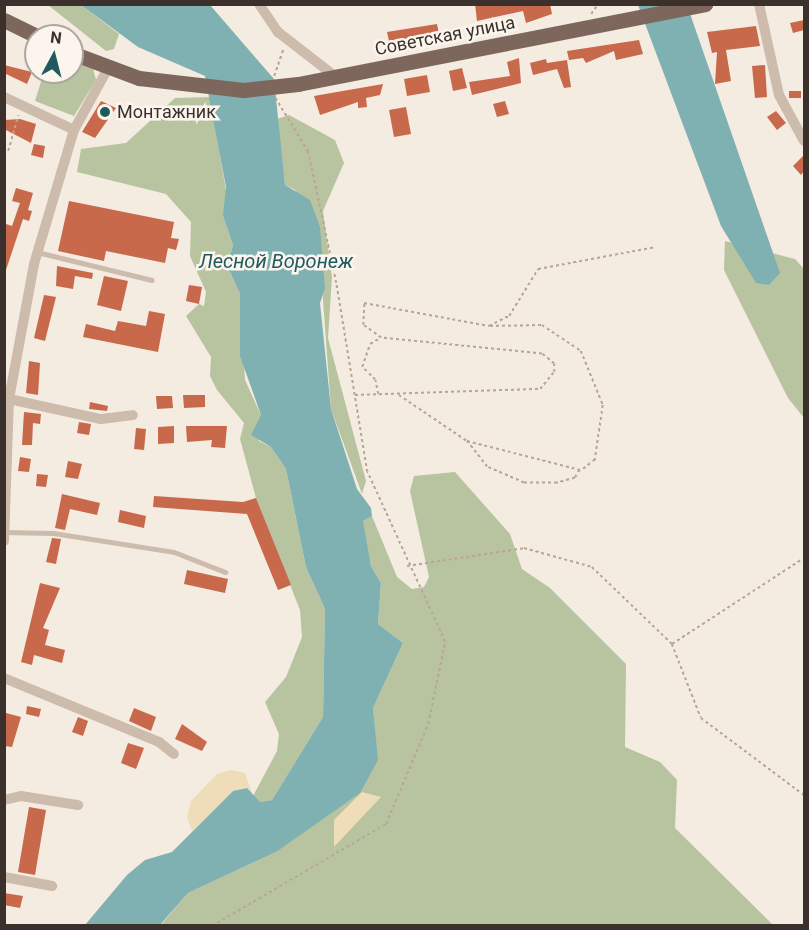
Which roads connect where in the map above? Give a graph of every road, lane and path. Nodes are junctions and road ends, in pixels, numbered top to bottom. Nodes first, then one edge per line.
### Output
1 (259, 4) edge
2 (705, 4) edge
3 (759, 4) edge
4 (4, 20) edge
5 (24, 30) edge
6 (293, 42) junction
7 (84, 59) edge
8 (107, 70) junction
9 (336, 77) junction
10 (274, 80) dead end
11 (274, 89) dead end
12 (4, 97) edge
13 (20, 105) junction
14 (74, 130) junction
15 (804, 141) edge
16 (8, 151) dead end
17 (657, 247) dead end
18 (37, 252) junction
19 (152, 280) dead end
20 (489, 326) junction
21 (381, 338) junction
22 (378, 394) junction
23 (398, 394) junction
24 (354, 395) junction
25 (9, 399) junction
26 (133, 415) dead end
27 (467, 441) junction
28 (580, 470) junction
29 (5, 536) edge
30 (804, 558) edge
31 (407, 566) junction
32 (225, 572) dead end
33 (672, 644) junction
34 (4, 678) edge
35 (174, 754) dead end
36 (804, 795) edge
37 (4, 800) edge
38 (78, 805) dead end
39 (4, 877) edge
40 (52, 886) dead end
41 (212, 926) edge

1 - 6 street
2 - 9 main road, Советская улица
3 - 15 street
4 - 5 main road
6 - 9 street
6 - 10 path
7 - 8 main road, Советская улица
8 - 9 main road, Советская улица, bridge
8 - 14 street
11 - 24 path
12 - 13 street
13 - 14 street
13 - 16 path
14 - 18 street
17 - 20 path
18 - 19 lane
18 - 25 street
20 - 21 path
20 - 28 path
21 - 22 path
21 - 23 path
22 - 23 path
22 - 24 path
23 - 27 path
24 - 31 path
25 - 26 street
25 - 29 street
27 - 28 path
27 - 28 path
29 - 32 lane
30 - 33 path
31 - 33 path
31 - 41 path
33 - 36 path
34 - 35 street
37 - 38 street
39 - 40 street

